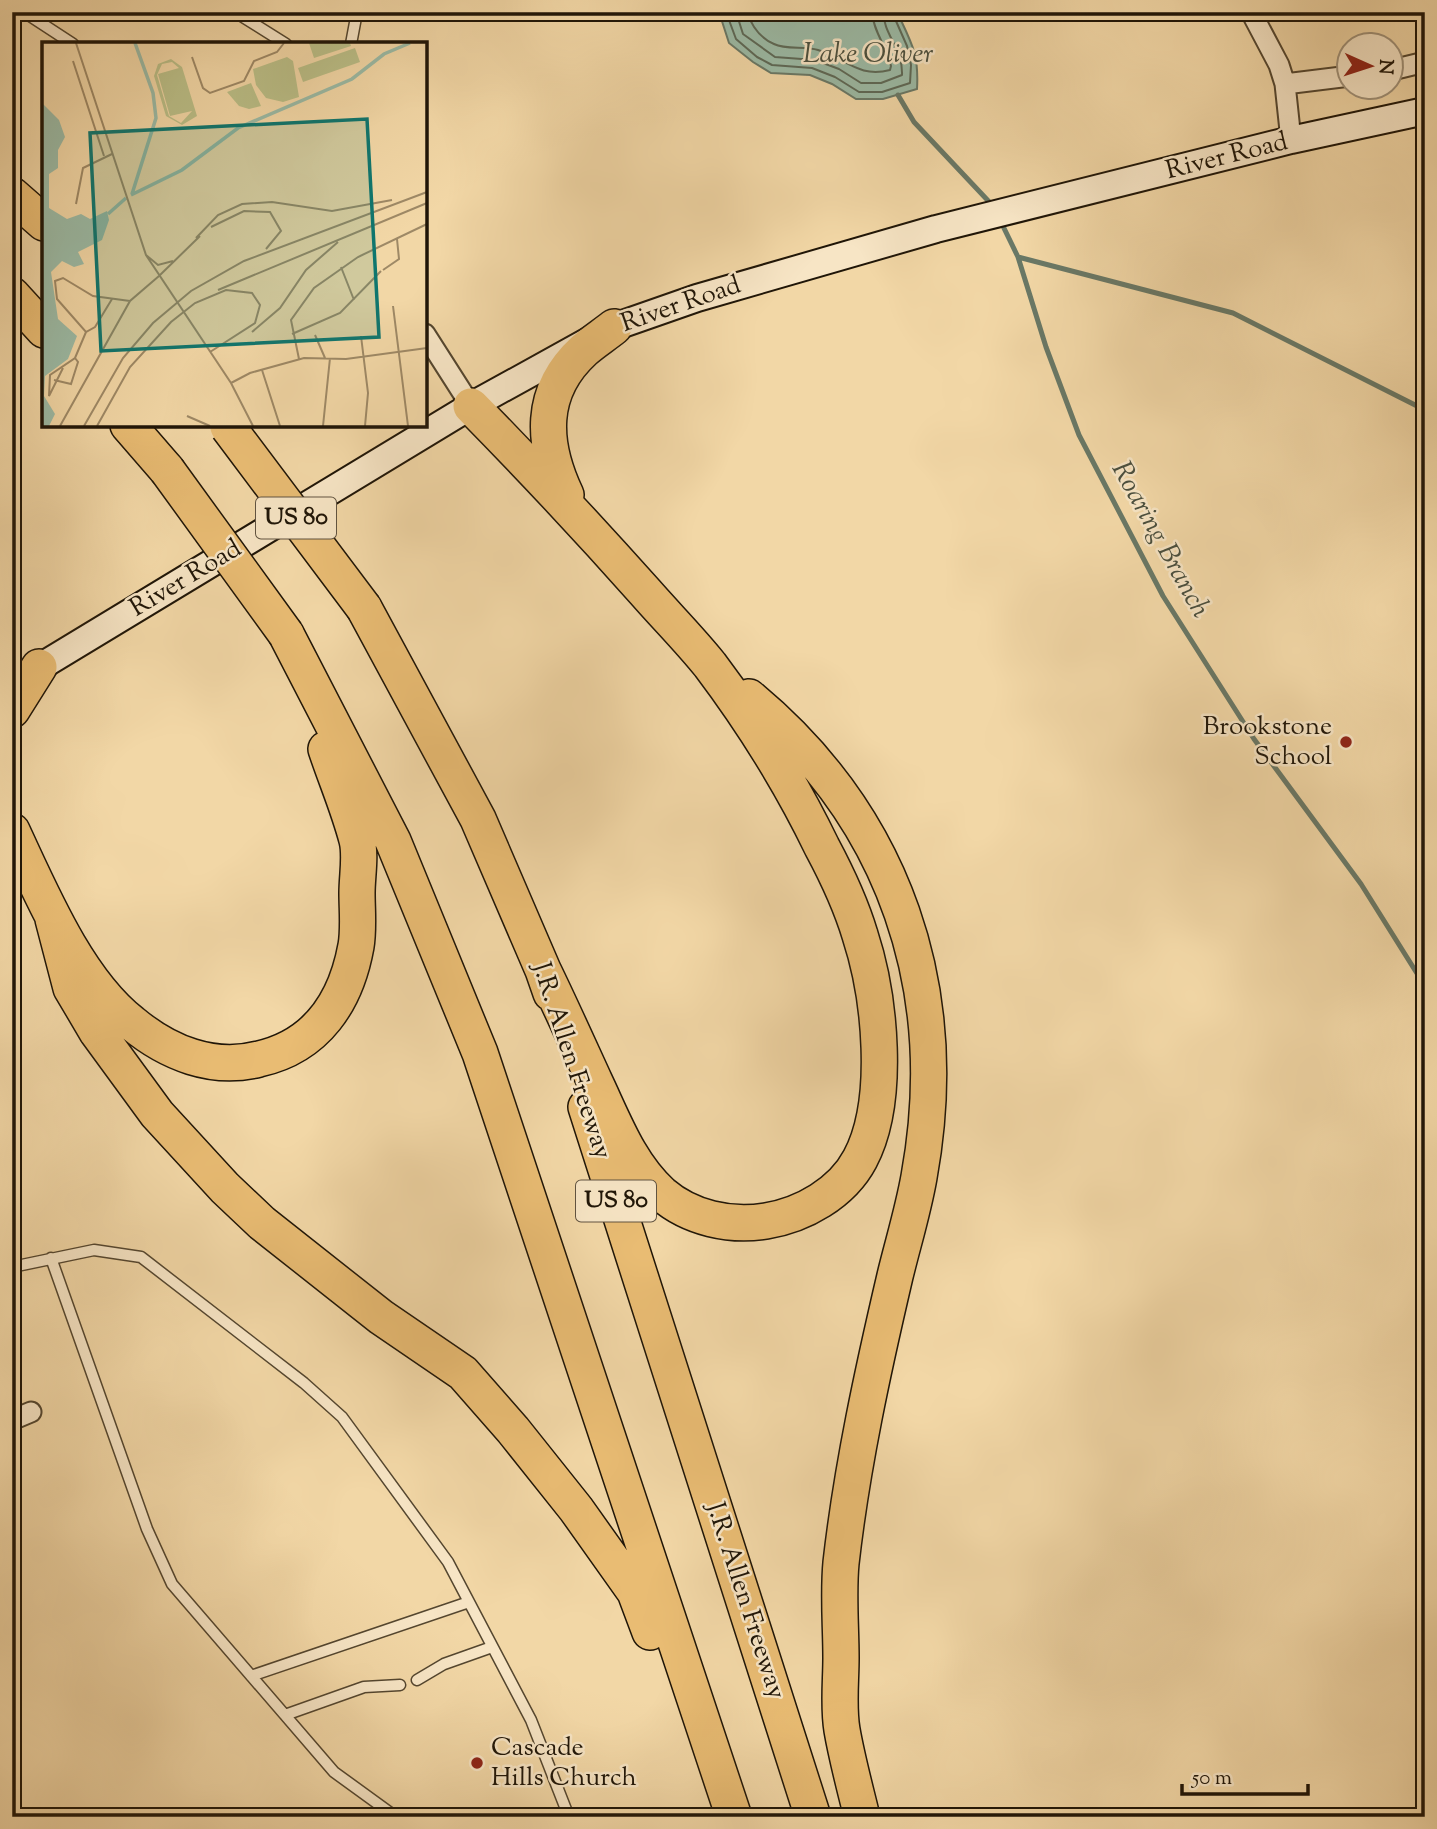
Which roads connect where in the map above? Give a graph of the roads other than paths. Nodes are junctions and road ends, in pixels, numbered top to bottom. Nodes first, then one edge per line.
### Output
1 (24, 12) edge
2 (235, 12) edge
3 (358, 12) edge
4 (1251, 12) edge
5 (70, 42) edge
6 (283, 42) edge
7 (351, 42) edge
8 (1425, 62) edge
9 (1406, 66) edge
10 (1336, 78) edge
11 (1285, 84) junction
12 (1425, 111) edge
13 (1291, 141) junction
14 (12, 195) edge
15 (42, 221) edge
16 (12, 295) edge
17 (614, 327) junction
18 (42, 328) edge
19 (427, 337) edge
20 (471, 406) junction
21 (130, 427) edge
22 (228, 427) edge
23 (574, 511) junction
24 (286, 634) junction
25 (709, 663) junction
26 (26, 676) edge
27 (12, 710) edge
28 (12, 831) edge
29 (53, 919) junction
30 (543, 970) junction
31 (51, 1258) junction
32 (12, 1267) edge
33 (31, 1412) dead end
34 (12, 1420) edge
35 (469, 1602) junction
36 (492, 1647) junction
37 (251, 1676) junction
38 (417, 1680) dead end
39 (400, 1685) dead end
40 (285, 1715) junction
41 (396, 1817) edge
42 (569, 1817) edge
43 (720, 1817) edge
44 (734, 1817) edge
45 (813, 1817) edge
46 (862, 1817) edge

1 - 5 lane
2 - 6 lane
3 - 7 lane
4 - 11 street
8 - 9 street
10 - 11 street
11 - 13 street
12 - 13 main road, River Road
13 - 17 main road, River Road
14 - 15 highway
16 - 18 highway
17 - 20 main road, River Road
17 - 23 highway
19 - 20 street
20 - 23 highway
20 - 26 main road, River Road
21 - 24 highway, US 80, bridge
22 - 30 highway, J.R. Allen Freeway / US 80, bridge
23 - 25 highway
24 - 29 highway
24 - 44 highway, US 80
25 - 30 highway
25 - 46 highway
26 - 27 highway
28 - 29 highway
29 - 43 highway
30 - 45 highway, J.R. Allen Freeway / US 80
31 - 32 lane
31 - 35 lane
31 - 37 lane
33 - 34 street
35 - 36 lane
35 - 37 lane
36 - 38 lane
36 - 42 lane
37 - 40 lane
39 - 40 lane
40 - 41 lane

